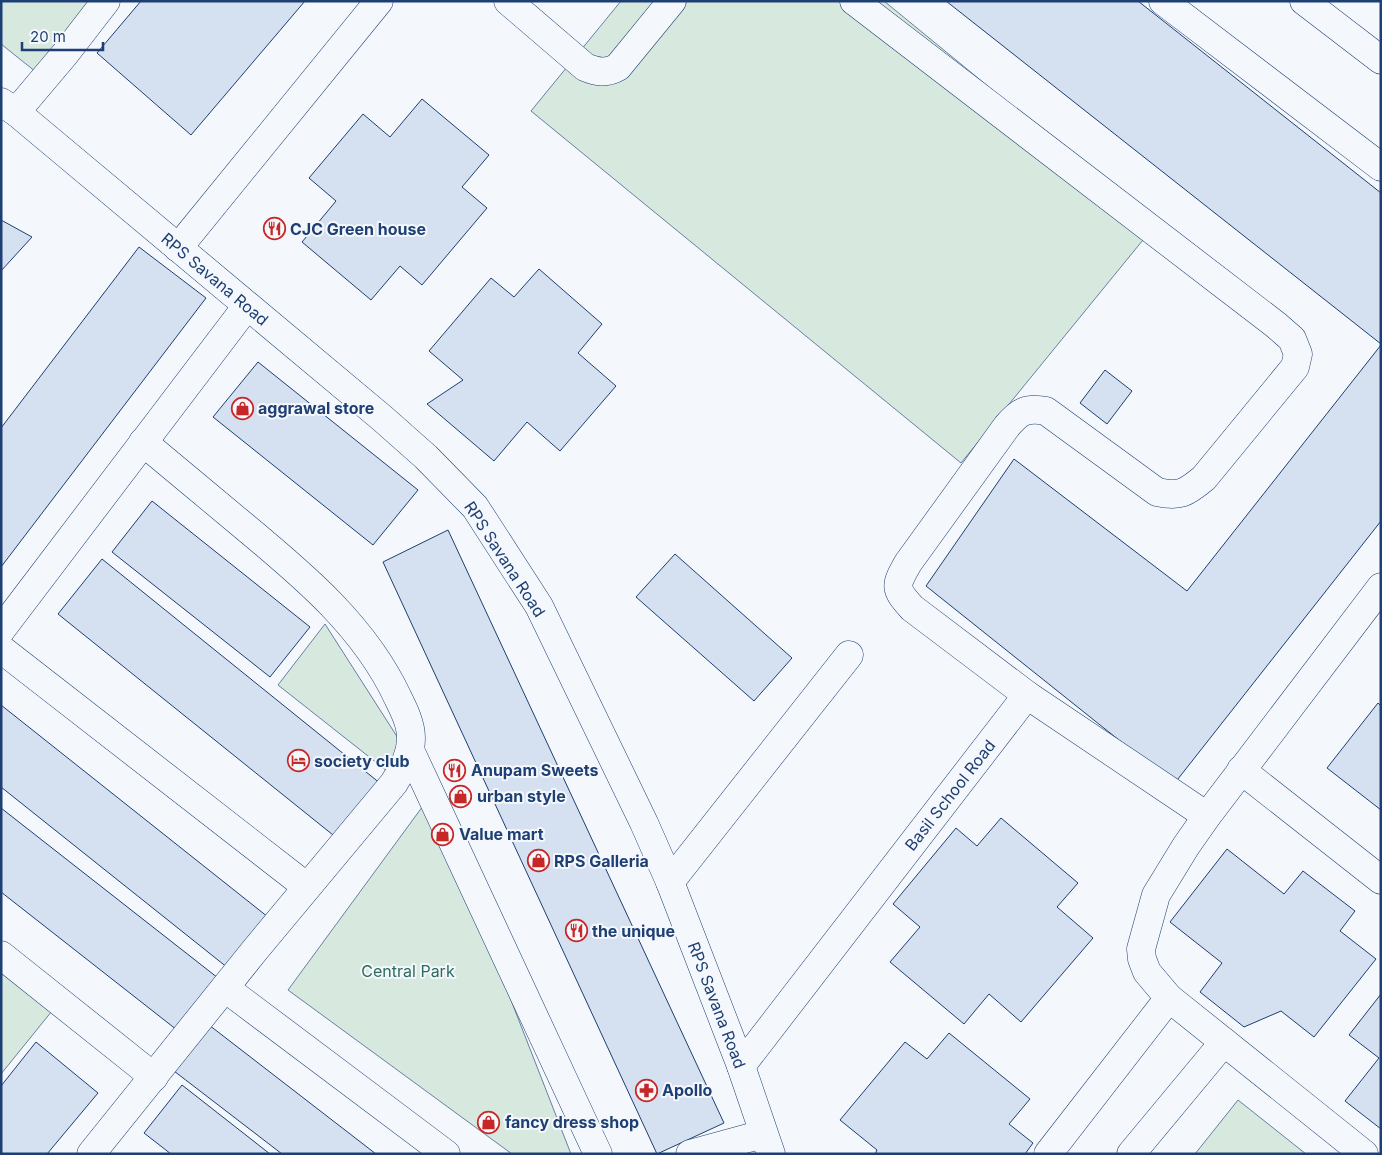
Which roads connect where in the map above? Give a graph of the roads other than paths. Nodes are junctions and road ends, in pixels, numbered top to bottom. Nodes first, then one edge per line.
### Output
1 (106, 1) edge
2 (379, 1) edge
3 (508, 1) edge
4 (672, 1) edge
5 (854, 1) edge
6 (1163, 1) edge
7 (1304, 1) edge
8 (1381, 60) edge
9 (9, 107) edge
10 (1381, 167) edge
11 (178, 248) junction
12 (246, 306) junction
13 (143, 442) junction
14 (1381, 587) edge
15 (1, 630) edge
16 (1, 649) edge
17 (849, 655) dead end
18 (1027, 695) junction
19 (410, 750) junction
20 (1241, 770) junction
21 (1207, 816) junction
22 (1381, 880) edge
23 (670, 882) junction
24 (307, 887) junction
25 (1, 955) edge
26 (225, 988) junction
27 (1169, 998) junction
28 (1224, 1042) junction
29 (740, 1066) junction
30 (154, 1077) junction
31 (767, 1144) edge
32 (91, 1154) edge
33 (446, 1154) edge
34 (598, 1154) edge
35 (690, 1154) edge
36 (1048, 1154) edge
37 (1131, 1154) edge
38 (1364, 1154) edge

1 - 9 street
2 - 11 street
3 - 4 street
5 - 18 street
6 - 10 street
7 - 8 street
9 - 11 street, RPS Savana Road
11 - 12 street, RPS Savana Road
12 - 13 street
12 - 23 street, RPS Savana Road
13 - 15 street
13 - 19 street
14 - 20 street
16 - 24 street
17 - 23 street
18 - 21 street
18 - 29 street, Basil School Road
19 - 24 street
19 - 34 street
20 - 21 street
20 - 22 street
21 - 27 street
23 - 29 street, RPS Savana Road
24 - 26 street
25 - 30 street
26 - 30 street
26 - 33 street
27 - 28 street
27 - 36 street
28 - 37 street
28 - 38 street
29 - 31 street, RPS Savana Road
30 - 32 street
31 - 35 street

